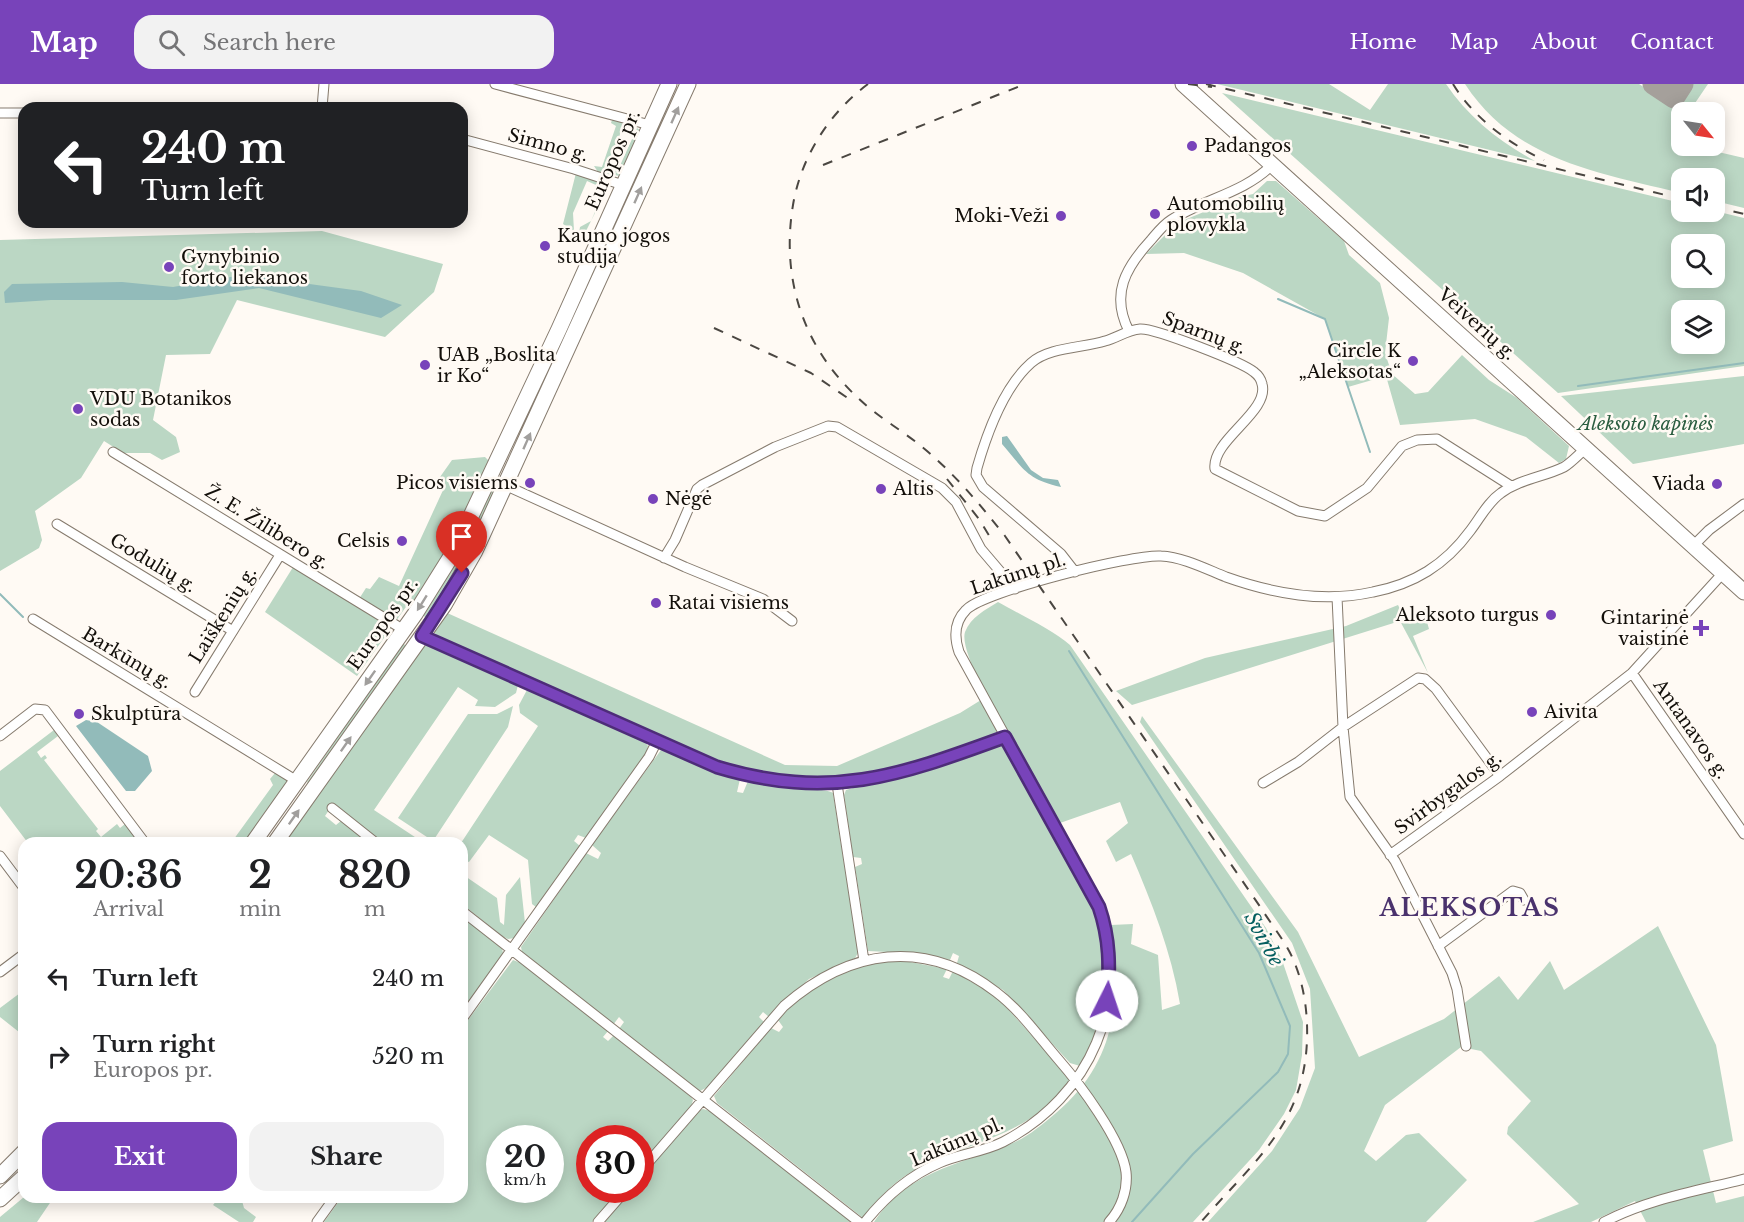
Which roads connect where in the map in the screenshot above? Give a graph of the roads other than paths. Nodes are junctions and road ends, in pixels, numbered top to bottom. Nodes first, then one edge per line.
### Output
1 (324, 84) edge
2 (495, 84) edge
3 (669, 84) edge
4 (688, 84) edge
5 (1183, 84) edge
6 (324, 102) edge
7 (18, 113) edge
8 (0, 114) edge
9 (650, 125) junction
10 (468, 141) edge
11 (661, 145) junction
12 (1272, 165) junction
13 (623, 185) junction
14 (1129, 331) junction
15 (531, 388) junction
16 (547, 395) junction
17 (1585, 448) junction
18 (113, 452) dead end
19 (490, 478) junction
20 (507, 486) junction
21 (1511, 486) junction
22 (1744, 504) edge
23 (57, 524) dead end
24 (1693, 546) junction
25 (280, 555) junction
26 (664, 558) junction
27 (1075, 572) junction
28 (1723, 573) junction
29 (1015, 589) junction
30 (1744, 592) edge
31 (1337, 597) junction
32 (33, 619) dead end
33 (792, 621) dead end
34 (404, 630) junction
35 (233, 631) junction
36 (421, 638) junction
37 (1632, 673) junction
38 (195, 692) dead end
39 (1342, 727) junction
40 (0, 736) edge
41 (1005, 737) junction
42 (657, 741) junction
43 (1500, 776) junction
44 (297, 781) junction
45 (1263, 783) dead end
46 (837, 784) junction
47 (312, 791) junction
48 (332, 808) dead end
49 (1744, 834) edge
50 (140, 837) edge
51 (257, 837) edge
52 (279, 837) edge
53 (368, 837) edge
54 (1390, 855) junction
55 (0, 856) edge
56 (18, 880) edge
57 (1524, 900) dead end
58 (468, 916) edge
59 (1438, 946) junction
60 (512, 950) junction
61 (18, 958) edge
62 (864, 961) junction
63 (0, 972) edge
64 (468, 1012) edge
65 (1466, 1046) dead end
66 (1078, 1081) junction
67 (704, 1099) junction
68 (654, 1156) edge
69 (18, 1158) edge
70 (0, 1176) edge
71 (1744, 1179) edge
72 (18, 1182) edge
73 (0, 1199) edge
74 (331, 1203) edge
75 (615, 1203) edge
76 (317, 1222) edge
77 (598, 1222) edge
78 (859, 1222) edge
79 (865, 1222) edge
80 (1108, 1222) edge
81 (1604, 1222) edge

1 - 6 street
2 - 9 street
3 - 9 main road, Europos pr.
11 -> 4 main road, Europos pr.
5 - 12 main road, Veiverių g.
7 - 8 street
9 - 11 main road
9 - 13 main road, Europos pr.
10 - 13 street, Simno g.
16 -> 11 main road, Europos pr.
12 - 14 street
12 - 17 main road, Veiverių g.
13 - 15 main road, Europos pr.
14 - 21 street, Sparnų g.
14 - 27 street, Sparnų g.
15 - 16 main road
15 - 19 main road, Europos pr.
20 -> 16 main road, Europos pr.
17 - 21 street, Lakūnų pl.
17 - 24 main road, Veiverių g.
18 - 25 street, Ž. E. Žilibero g.
19 - 20 main road
19 -> 34 main road, Europos pr.
20 - 26 street
20 - 36 main road, Europos pr.
21 - 31 street, Lakūnų pl.
22 - 24 street
23 - 35 street, Godulių g.
24 - 28 main road, Veiverių g.
25 - 34 street, Ž. E. Žilibero g.
25 - 35 street, Laiškenių g.
26 - 29 street
26 - 33 street
27 - 29 street, Lakūnų pl.
27 - 31 street, Lakūnų pl.
28 - 30 main road, Veiverių g.
28 - 37 street, Svirbygalos g.
29 - 41 street, Lakūnų pl.
31 - 39 street, Svirbygalos g.
32 - 44 street, Barkūnų g.
34 - 36 main road
34 -> 44 main road, Europos pr.
35 - 38 street, Laiškenių g.
36 - 42 street
47 -> 36 main road, Europos pr.
37 - 43 street, Svirbygalos g.
37 - 49 street, Antanavos g.
39 - 43 street
39 - 45 street
39 - 54 street, Svirbygalos g.
40 - 50 street
41 - 46 street
41 - 66 street, Lakūnų pl.
42 - 46 street
42 - 60 street
43 - 54 street, Svirbygalos g.
44 - 47 main road
44 - 51 main road, Europos pr.
46 - 62 street
52 -> 47 main road, Europos pr.
48 - 53 street
54 - 59 street
55 - 56 street
57 - 59 street
58 - 60 street
59 - 65 street
60 - 64 street
60 - 67 street
61 - 63 street
62 - 66 street
62 - 67 street
66 - 79 street, Lakūnų pl.
66 - 80 street
67 - 68 street
67 - 78 street
69 - 70 main road
71 - 81 street
72 - 73 main road
74 - 76 street
75 - 77 street

